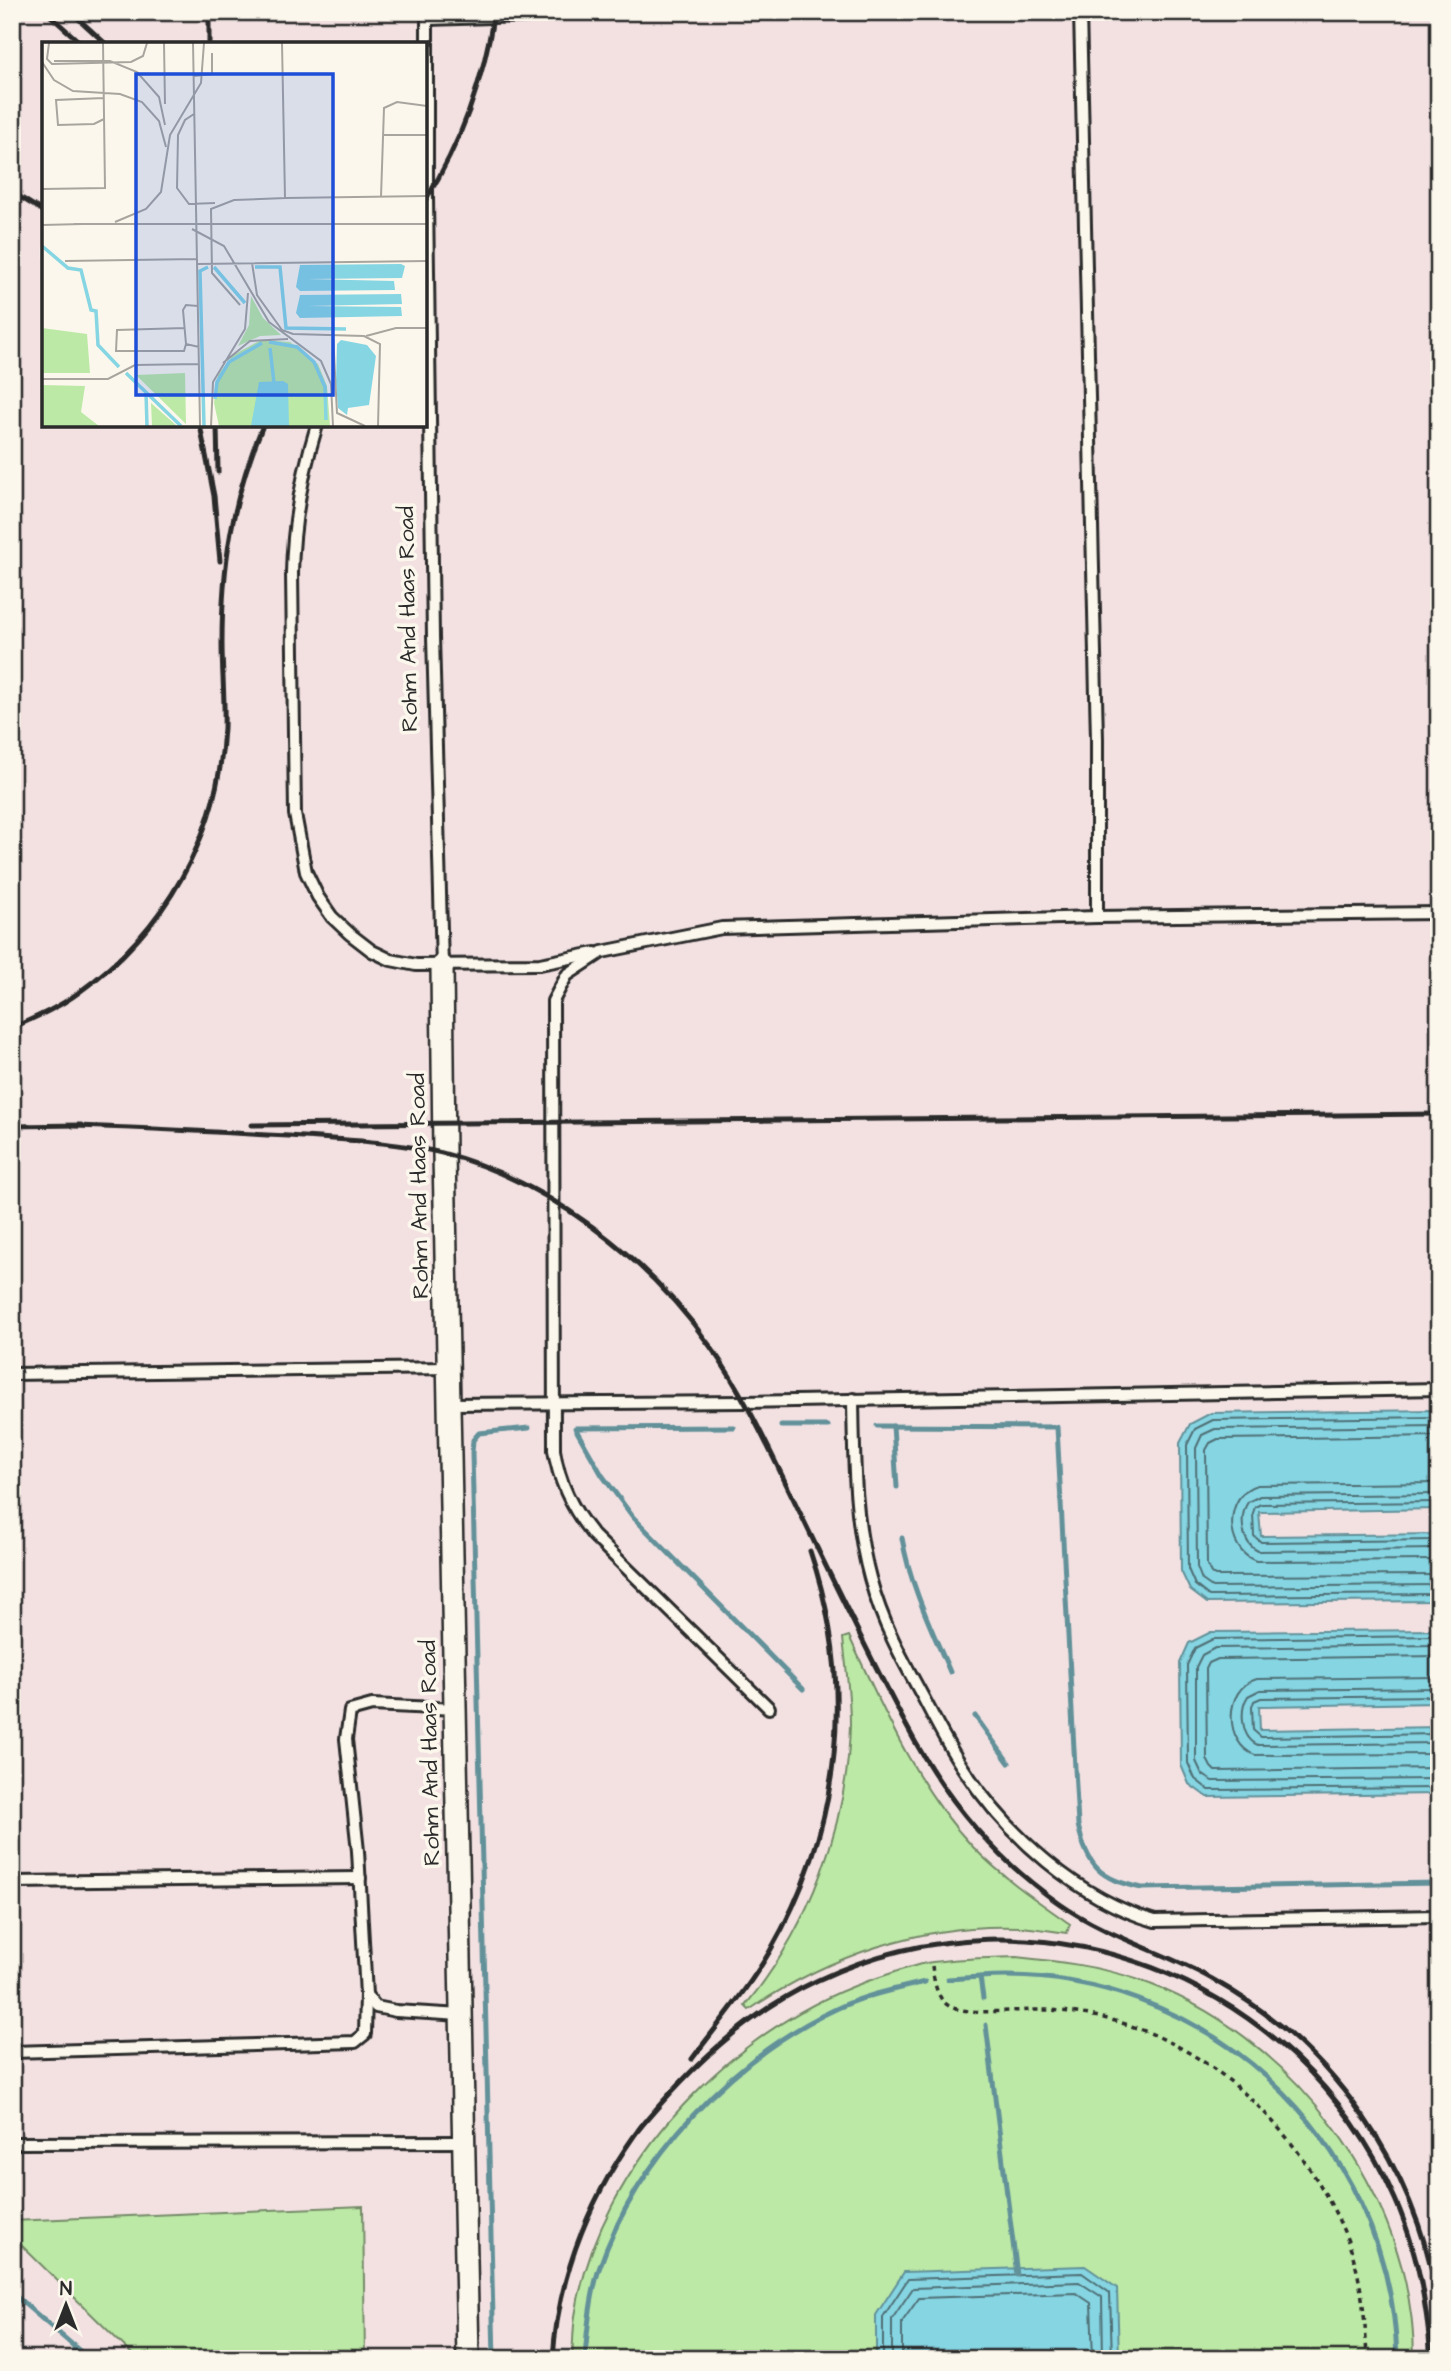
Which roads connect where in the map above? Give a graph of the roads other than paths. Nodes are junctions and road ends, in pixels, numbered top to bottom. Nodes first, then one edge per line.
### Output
1 (545, 12) edge
2 (1080, 12) edge
3 (427, 16) edge
4 (427, 42) edge
5 (427, 297) edge
6 (316, 427) edge
7 (1439, 913) edge
8 (1097, 917) junction
9 (602, 952) junction
10 (442, 966) junction
11 (449, 1368) junction
12 (12, 1374) edge
13 (1439, 1390) edge
14 (853, 1399) junction
15 (450, 1404) junction
16 (554, 1404) junction
17 (769, 1707) dead end
18 (455, 1709) junction
19 (360, 1878) junction
20 (12, 1882) edge
21 (1439, 1916) edge
22 (366, 1995) junction
23 (461, 2015) junction
24 (12, 2052) edge
25 (464, 2142) junction
26 (12, 2143) edge
27 (468, 2359) edge

1 - 3 lane
2 - 8 lane
3 - 4 lane, Rohm And Haas Road
5 - 10 lane, Rohm And Haas Road
6 - 10 lane
7 - 8 lane
8 - 9 lane
9 - 10 lane
9 - 16 lane
10 - 11 street, Rohm And Haas Road
11 - 12 lane
11 - 15 street, Rohm And Haas Road
13 - 14 lane
14 - 16 lane
14 - 21 lane
15 - 16 lane
15 - 18 street, Rohm And Haas Road
16 - 17 lane
18 - 19 lane
18 - 23 street, Rohm And Haas Road
19 - 20 lane
19 - 22 lane
22 - 23 lane
22 - 24 lane
23 - 25 street, Rohm And Haas Road
25 - 26 lane
25 - 27 street, Rohm And Haas Road

